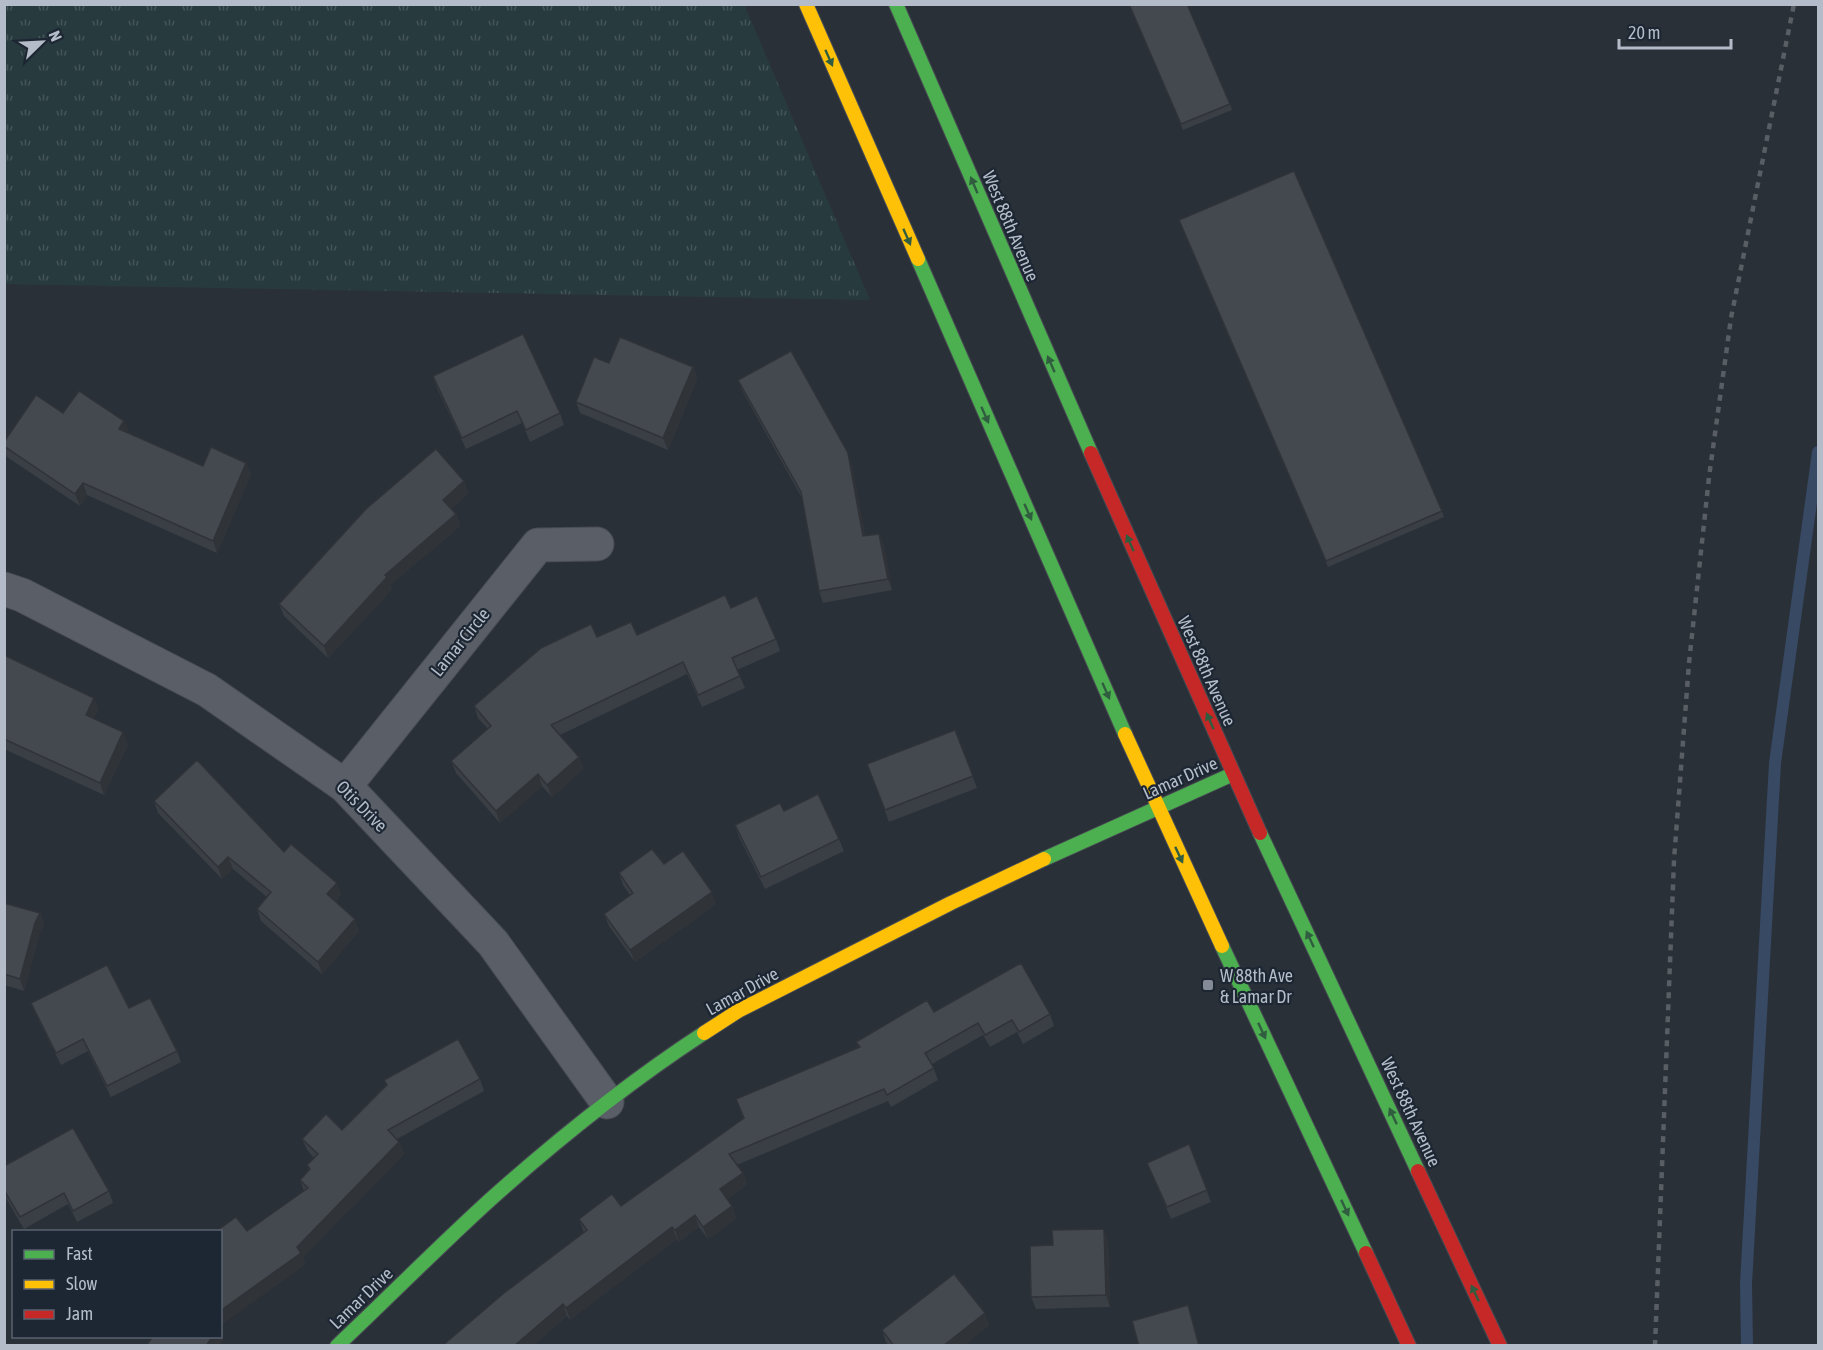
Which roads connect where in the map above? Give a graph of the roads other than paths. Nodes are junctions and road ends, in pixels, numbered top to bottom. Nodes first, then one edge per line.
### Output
1 (806, 4) edge
2 (896, 4) edge
3 (597, 544) dead end
4 (4, 589) edge
5 (1233, 774) junction
6 (345, 786) junction
7 (1157, 807) junction
8 (607, 1102) junction
9 (337, 1346) edge
10 (1409, 1346) edge
11 (1500, 1346) edge

1 -> 7 main road
5 -> 2 main road, West 88th Avenue
3 - 6 street, Lamar Circle
4 - 6 street, Otis Drive
5 - 7 main road, Lamar Drive
11 -> 5 main road, West 88th Avenue
6 - 8 street, Otis Drive
7 - 8 main road, Lamar Drive
7 -> 10 main road
8 - 9 main road, Lamar Drive

